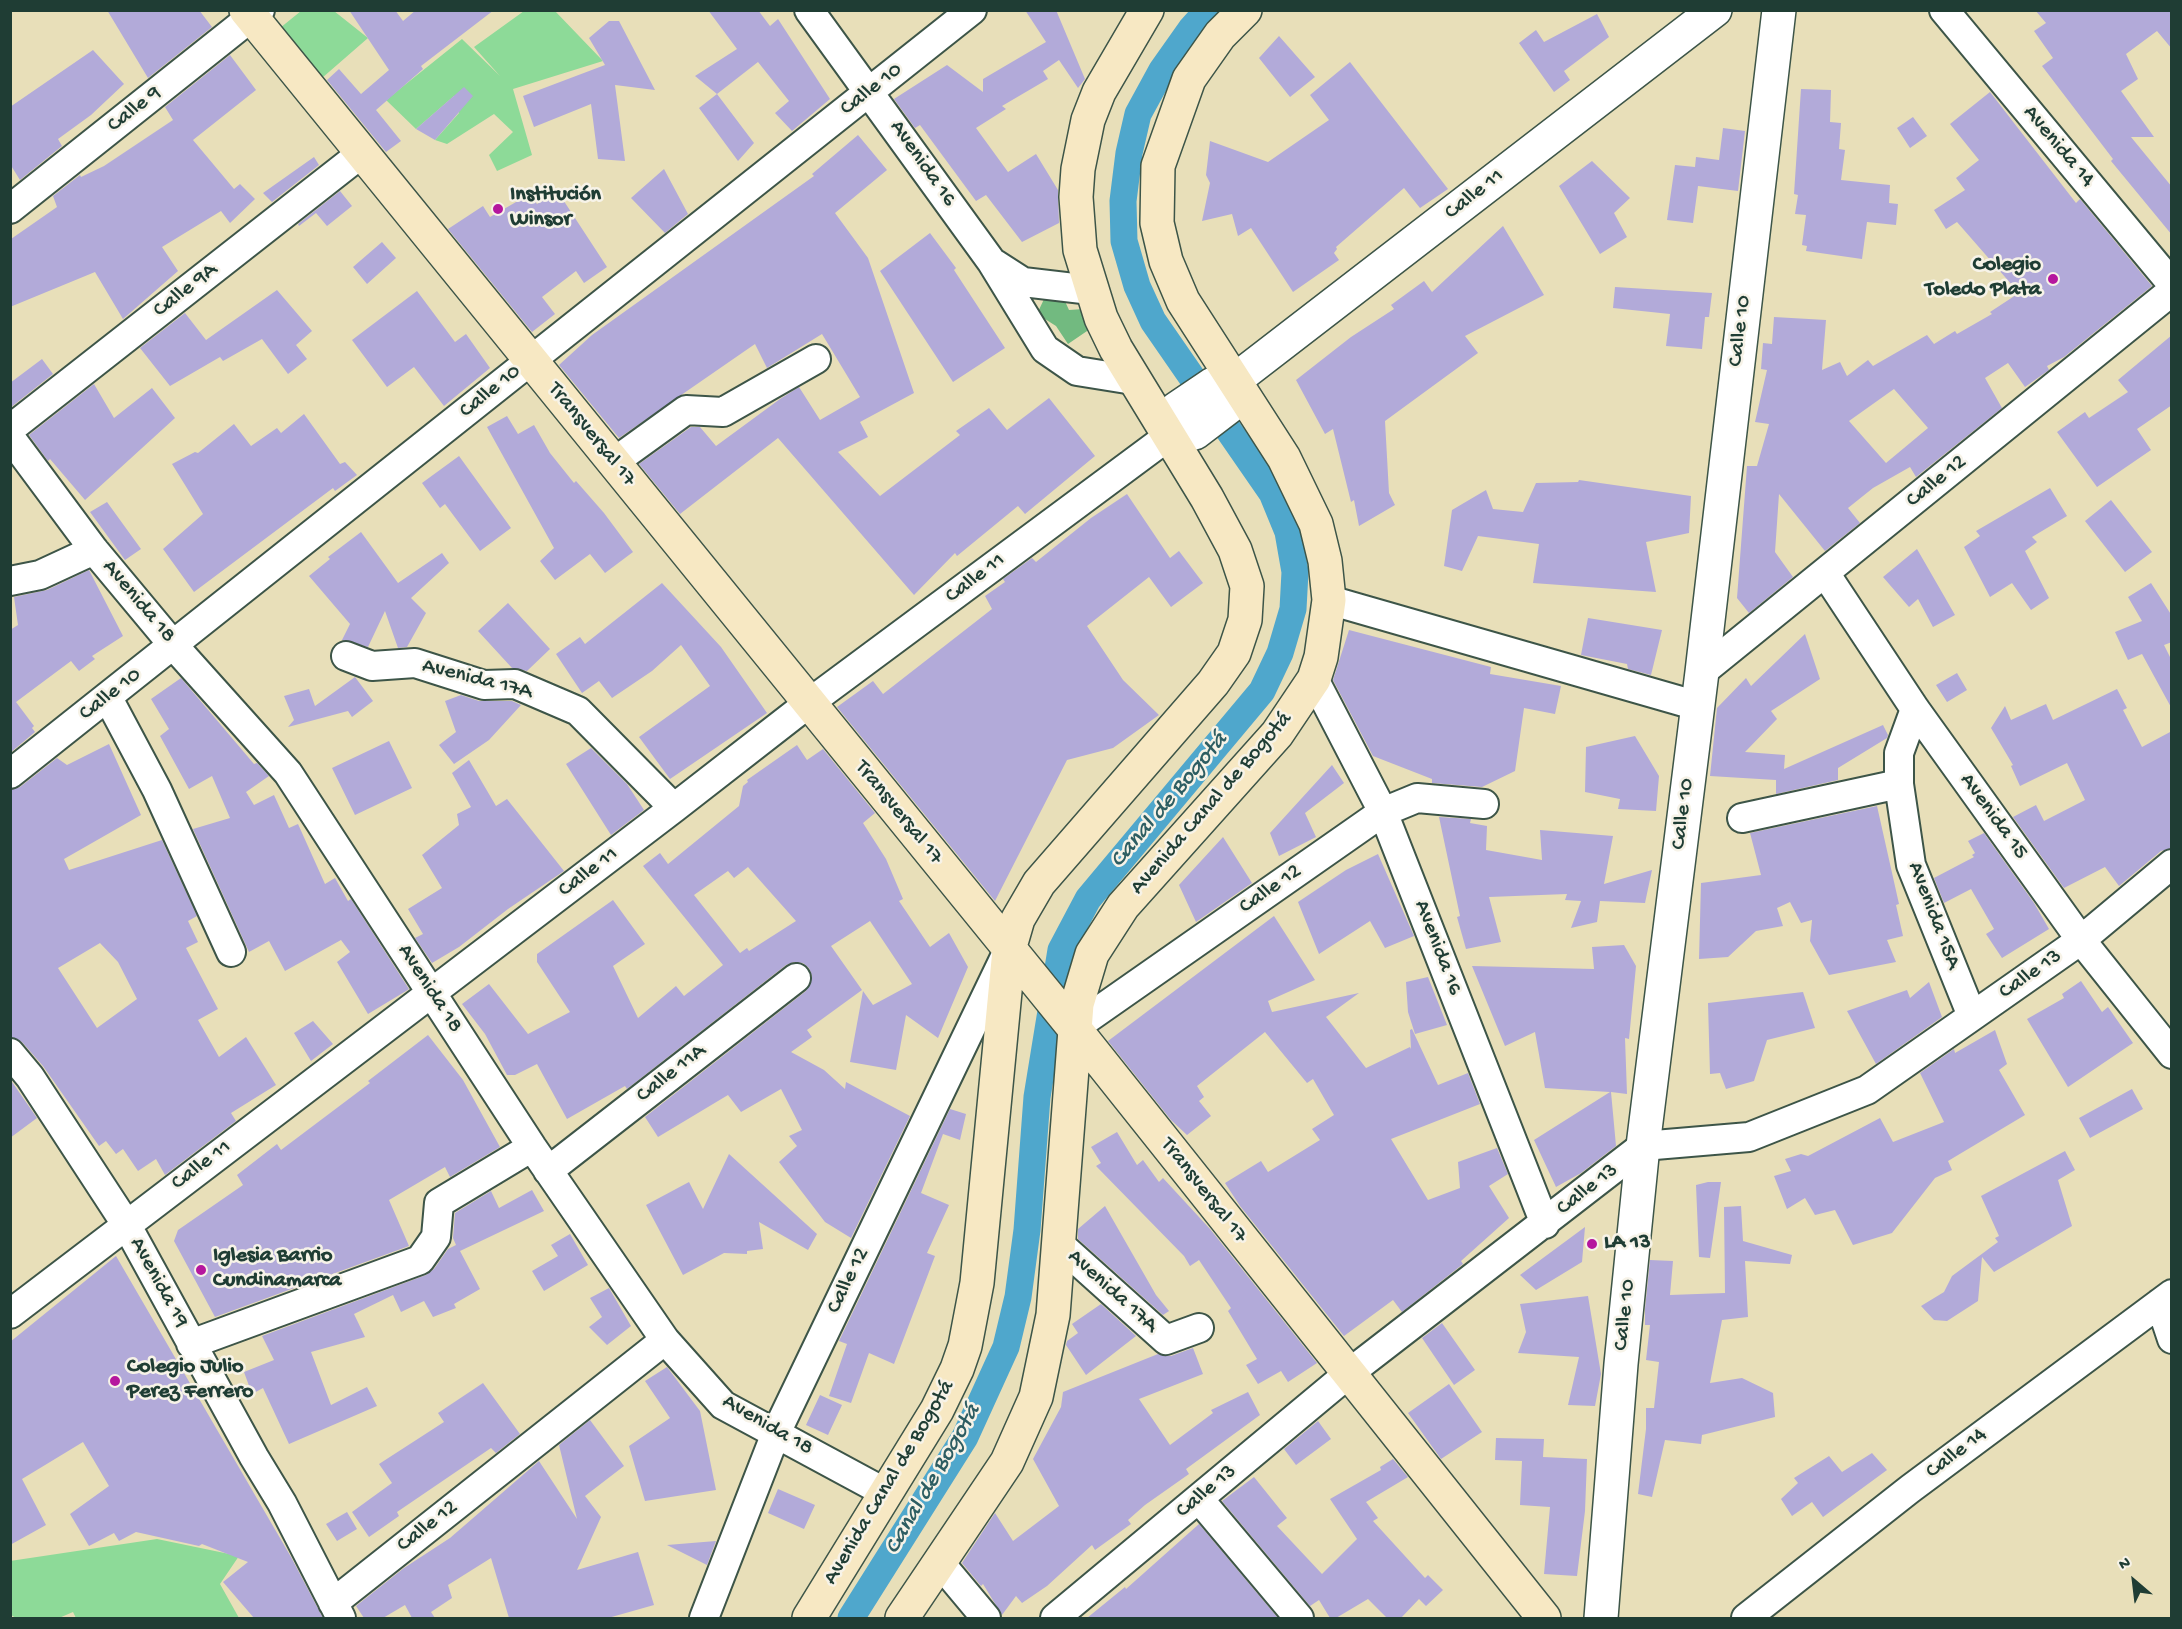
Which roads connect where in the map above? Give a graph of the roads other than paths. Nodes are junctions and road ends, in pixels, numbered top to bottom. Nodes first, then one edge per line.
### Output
1 (809, 10) edge
2 (972, 10) edge
3 (1147, 10) edge
4 (1245, 10) edge
5 (1715, 10) edge
6 (1779, 10) edge
7 (1944, 10) edge
8 (253, 13) edge
9 (870, 92) junction
10 (362, 153) junction
11 (11, 207) edge
12 (991, 261) junction
13 (2172, 284) edge
14 (1091, 290) junction
15 (2172, 291) edge
16 (816, 359) dead end
17 (531, 360) junction
18 (1133, 380) junction
19 (1227, 389) junction
20 (1180, 425) junction
21 (10, 429) edge
22 (10, 437) edge
23 (614, 462) junction
24 (94, 550) junction
25 (1825, 573) junction
26 (10, 581) edge
27 (1329, 600) junction
28 (174, 646) junction
29 (346, 656) dead end
30 (1702, 672) junction
31 (1314, 679) junction
32 (108, 698) junction
33 (808, 703) junction
34 (1698, 706) junction
35 (1915, 710) junction
36 (10, 774) edge
37 (1899, 784) junction
38 (1484, 804) dead end
39 (675, 808) junction
40 (1383, 812) junction
41 (1742, 818) dead end
42 (2172, 864) edge
43 (2081, 940) junction
44 (231, 952) dead end
45 (1013, 954) junction
46 (796, 978) dead end
47 (432, 993) junction
48 (1972, 1016) junction
49 (1067, 1021) junction
50 (10, 1053) edge
51 (2172, 1054) edge
52 (20, 1083) edge
53 (1643, 1146) junction
54 (532, 1147) junction
55 (548, 1171) junction
56 (126, 1224) junction
57 (1545, 1224) junction
58 (1059, 1244) junction
59 (2166, 1299) edge
60 (10, 1314) edge
61 (1199, 1328) dead end
62 (2172, 1339) edge
63 (665, 1340) junction
64 (191, 1344) junction
65 (1348, 1374) junction
66 (776, 1433) junction
67 (886, 1494) junction
68 (1199, 1499) junction
69 (940, 1563) junction
70 (337, 1611) edge
71 (704, 1618) edge
72 (809, 1618) edge
73 (902, 1618) edge
74 (986, 1618) edge
75 (1056, 1618) edge
76 (1299, 1618) edge
77 (1544, 1618) edge
78 (1601, 1618) edge
79 (1746, 1618) edge

1 - 9 street, Avenida 16
2 - 9 street, Calle 10
3 - 14 main road, Avenida Canal de Bogotá
4 - 19 main road, Avenida Canal de Bogotá
5 - 19 street, Calle 11
6 - 30 street, Calle 10
7 - 13 street, Avenida 14
8 - 10 main road, Transversal 17
8 - 11 street, Calle 9
9 - 12 street, Avenida 16
9 - 17 street, Calle 10
10 - 17 main road, Transversal 17
10 - 21 street, Calle 9A
12 - 14 street, Avenida 16
12 - 18 street, Avenida 16
14 - 18 main road, Avenida Canal de Bogotá
15 - 25 street, Calle 12
16 - 23 street
17 - 23 main road, Transversal 17
17 - 28 street, Calle 10
18 - 20 main road, Avenida Canal de Bogotá
19 - 20 street, Calle 11
19 - 27 main road, Avenida Canal de Bogotá
20 - 33 street, Calle 11
20 - 45 main road, Avenida Canal de Bogotá
22 - 24 street, Avenida 18
23 - 33 main road, Transversal 17
24 - 26 street
24 - 28 street, Avenida 18
25 - 30 street, Calle 12
25 - 35 street, Avenida 15
27 - 31 main road, Avenida Canal de Bogotá
27 - 34 street
28 - 32 street, Calle 10
28 - 47 street, Avenida 18
29 - 39 street, Avenida 17A
30 - 34 street, Calle 10
31 - 40 street, Avenida 16
31 - 49 main road, Avenida Canal de Bogotá
32 - 36 street, Calle 10
32 - 44 street
33 - 39 street, Calle 11
33 - 45 main road, Transversal 17
34 - 53 street, Calle 10
35 - 37 street, Avenida 15A
35 - 43 street, Avenida 15
37 - 41 street
37 - 48 street, Avenida 15A
38 - 40 street, Calle 12
39 - 47 street, Calle 11
40 - 49 street, Calle 12
40 - 57 street, Avenida 16
42 - 43 street, Calle 13
43 - 48 street, Calle 13
43 - 51 street, Avenida 15
45 - 49 main road, Transversal 17
45 - 66 street, Calle 12
45 - 67 main road, Avenida Canal de Bogotá
46 - 55 street, Calle 11A
47 - 54 street, Avenida 18
47 - 56 street, Calle 11
48 - 53 street, Calle 13
49 - 58 main road, Avenida Canal de Bogotá
49 - 65 main road, Transversal 17
50 - 52 street, Avenida 19
52 - 56 street, Avenida 19
53 - 57 street, Calle 13
53 - 78 street, Calle 10
54 - 55 street, Avenida 18
54 - 64 street
55 - 63 street, Avenida 18
56 - 60 street, Calle 11
56 - 64 street, Avenida 19
57 - 65 street, Calle 13
58 - 61 street, Avenida 17A
58 - 69 main road, Avenida Canal de Bogotá
59 - 62 street
59 - 79 street, Calle 14
63 - 66 street, Avenida 18
63 - 70 street, Calle 12
64 - 70 street, Avenida 19
65 - 68 street, Calle 13
65 - 77 main road, Transversal 17
66 - 67 street, Avenida 18
66 - 71 street, Calle 12
67 - 72 main road, Avenida Canal de Bogotá
68 - 75 street, Calle 13
68 - 76 street
69 - 73 main road, Avenida Canal de Bogotá
69 - 74 street

